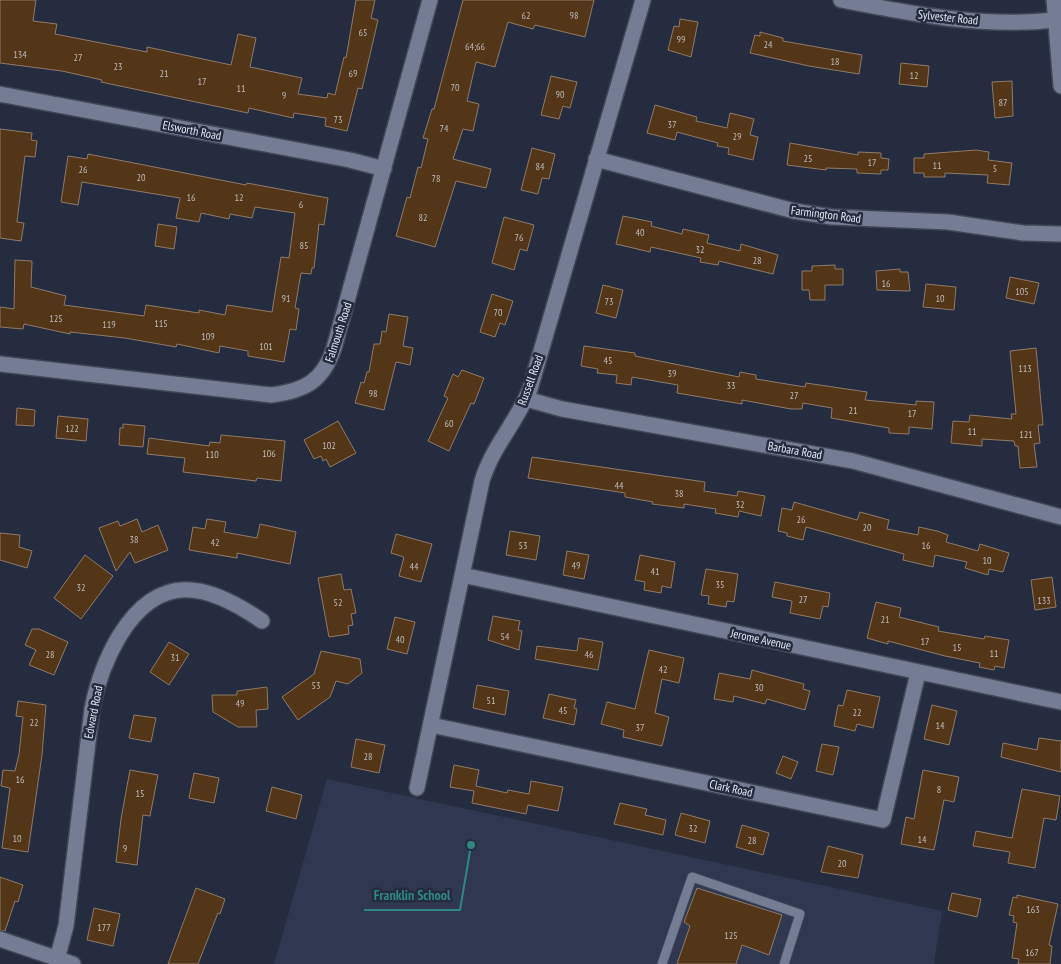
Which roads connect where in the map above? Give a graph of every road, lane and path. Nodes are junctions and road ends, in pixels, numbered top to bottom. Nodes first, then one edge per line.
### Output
1 (430, 0) edge
2 (643, 0) edge
3 (841, 0) edge
4 (1054, 0) edge
5 (1055, 20) junction
6 (1060, 57) edge
7 (1061, 86) edge
8 (0, 94) edge
9 (596, 159) junction
10 (384, 169) junction
11 (1061, 234) edge
12 (0, 364) edge
13 (526, 399) junction
14 (1061, 517) edge
15 (462, 574) junction
16 (262, 621) dead end
17 (918, 673) junction
18 (1061, 702) edge
19 (431, 725) junction
20 (417, 788) dead end
21 (0, 939) edge
22 (57, 959) junction
23 (73, 964) edge
24 (662, 964) edge
25 (784, 964) edge

1 - 10 street, Falmouth Road
2 - 9 street, Russell Road
3 - 5 street, Sylvester Road
4 - 5 street
5 - 6 street
6 - 7 street
8 - 10 street, Elsworth Road
9 - 11 street, Farmington Road
9 - 13 street, Russell Road
10 - 12 street, Falmouth Road
13 - 14 street, Barbara Road
13 - 15 street, Russell Road
15 - 17 street, Jerome Avenue
15 - 19 street, Russell Road
16 - 22 street, Edward Road
17 - 18 street, Jerome Avenue
17 - 19 street, Clark Road
19 - 20 street, Russell Road
21 - 22 street
22 - 23 street
24 - 25 lane

